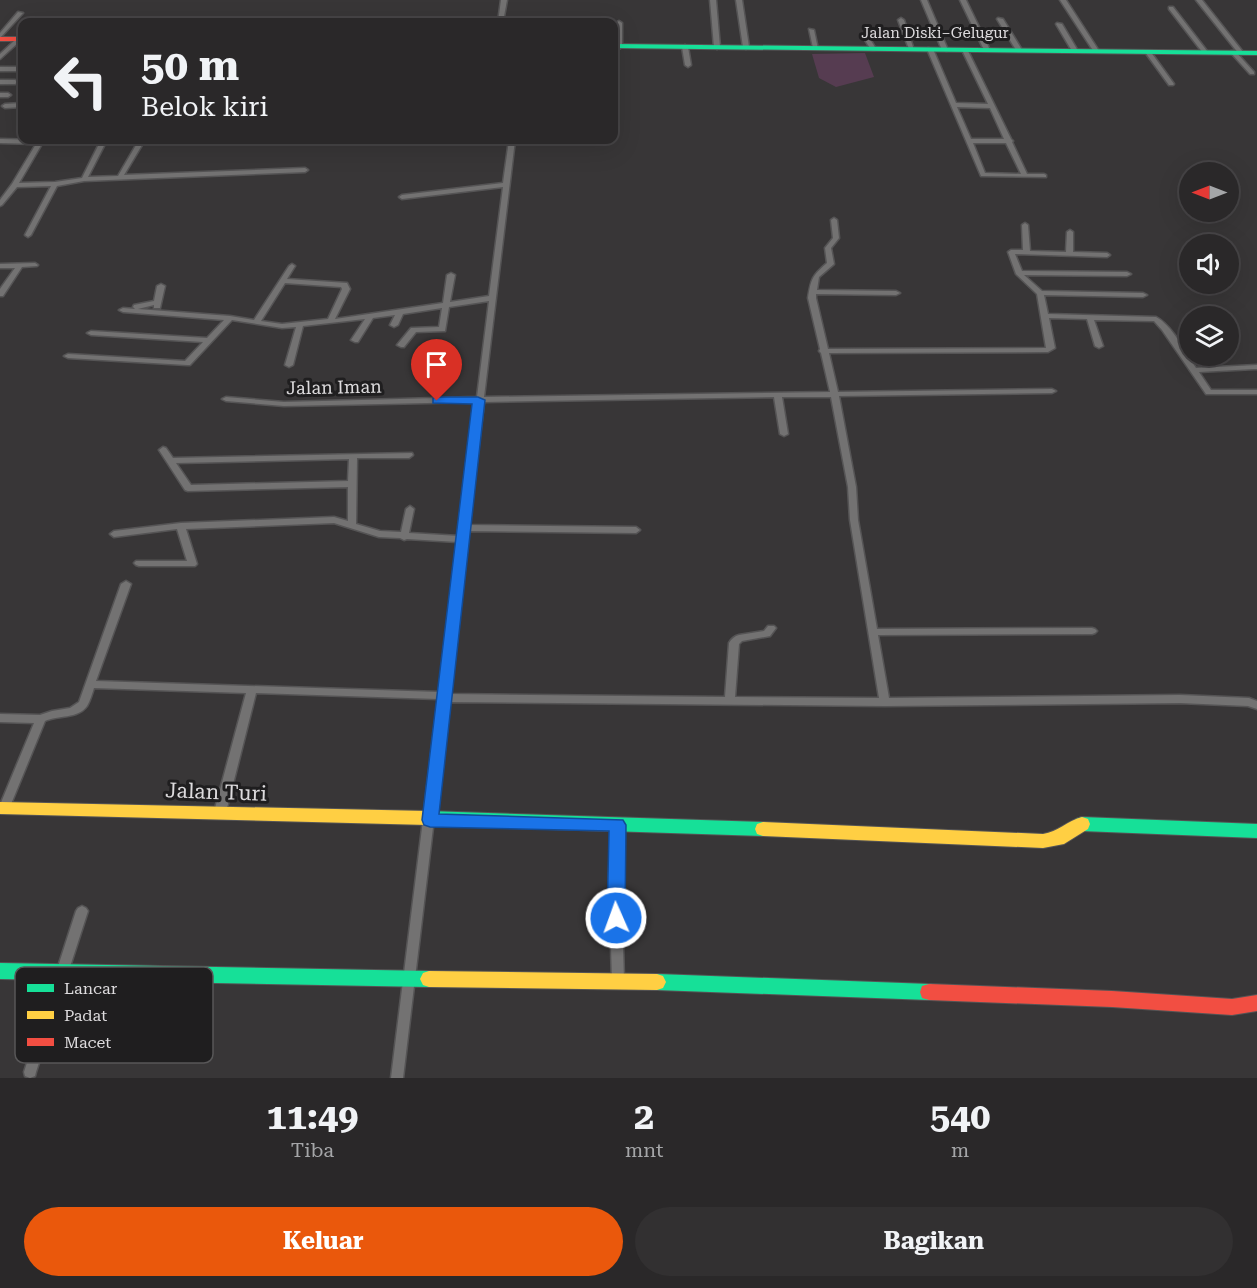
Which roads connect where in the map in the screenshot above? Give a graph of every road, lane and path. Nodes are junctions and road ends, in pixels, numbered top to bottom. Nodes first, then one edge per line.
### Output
1 (504, 0) edge
2 (713, 0) edge
3 (739, 0) edge
4 (924, 0) edge
5 (963, 0) edge
6 (1063, 0) edge
7 (1199, 0) edge
8 (1171, 8) dead end
9 (20, 14) dead end
10 (501, 18) edge
11 (1000, 19) dead end
12 (901, 20) dead end
13 (619, 23) dead end
14 (1059, 24) dead end
15 (811, 30) dead end
16 (618, 31) edge
17 (0, 38) edge
18 (18, 39) edge
19 (18, 40) edge
20 (618, 46) edge
21 (685, 47) junction
22 (717, 47) junction
23 (746, 48) junction
24 (816, 48) junction
25 (912, 49) junction
26 (930, 50) junction
27 (945, 50) junction
28 (965, 50) junction
29 (987, 50) junction
30 (1019, 50) junction
31 (1075, 51) junction
32 (1096, 51) junction
33 (1148, 52) junction
34 (1205, 52) junction
35 (1237, 52) junction
36 (1257, 53) edge
37 (0, 57) edge
38 (688, 65) dead end
39 (0, 69) edge
40 (18, 69) edge
41 (1252, 73) dead end
42 (0, 82) edge
43 (15, 82) dead end
44 (1171, 84) dead end
45 (0, 95) edge
46 (8, 95) dead end
47 (5, 105) dead end
48 (18, 105) edge
49 (953, 105) junction
50 (992, 106) junction
51 (0, 141) edge
52 (18, 141) edge
53 (968, 141) junction
54 (1010, 141) junction
55 (39, 144) edge
56 (103, 144) edge
57 (140, 144) edge
58 (511, 144) edge
59 (304, 170) dead end
60 (1025, 176) junction
61 (1044, 176) dead end
62 (120, 177) junction
63 (84, 179) junction
64 (55, 184) junction
65 (506, 185) junction
66 (13, 188) junction
67 (0, 190) edge
68 (402, 197) dead end
69 (0, 204) edge
70 (834, 220) dead end
71 (1025, 225) dead end
72 (1070, 232) dead end
73 (28, 235) dead end
74 (1101, 246) dead end
75 (1027, 253) junction
76 (1069, 254) junction
77 (35, 265) dead end
78 (0, 266) edge
79 (20, 266) junction
80 (292, 266) dead end
81 (1018, 273) junction
82 (1127, 274) dead end
83 (451, 275) dead end
84 (284, 281) junction
85 (161, 286) dead end
86 (1, 292) edge
87 (812, 292) junction
88 (896, 292) dead end
89 (1040, 293) junction
90 (1143, 295) dead end
91 (492, 298) junction
92 (158, 302) junction
93 (447, 304) junction
94 (155, 311) junction
95 (400, 312) junction
96 (1044, 316) junction
97 (370, 317) junction
98 (1090, 317) junction
99 (230, 318) junction
100 (330, 322) junction
101 (256, 323) junction
102 (300, 325) junction
103 (394, 325) dead end
104 (91, 333) dead end
105 (207, 340) junction
106 (355, 340) dead end
107 (401, 345) dead end
108 (1100, 346) dead end
109 (1179, 347) edge
110 (823, 351) junction
111 (68, 356) dead end
112 (187, 363) junction
113 (289, 365) dead end
114 (1192, 366) edge
115 (1254, 368) edge
116 (1195, 370) junction
117 (179, 372) dead end
118 (1053, 391) dead end
119 (1257, 392) edge
120 (834, 395) junction
121 (778, 396) junction
122 (226, 399) dead end
123 (478, 400) junction
124 (784, 434) dead end
125 (163, 450) dead end
126 (409, 455) dead end
127 (353, 456) junction
128 (170, 461) junction
129 (353, 484) junction
130 (410, 509) dead end
131 (352, 525) junction
132 (181, 526) junction
133 (464, 528) junction
134 (636, 530) dead end
135 (114, 534) dead end
136 (404, 537) junction
137 (462, 539) junction
138 (139, 563) dead end
139 (126, 584) dead end
140 (771, 628) dead end
141 (1092, 631) dead end
142 (873, 632) junction
143 (90, 684) junction
144 (252, 690) junction
145 (444, 697) junction
146 (730, 700) junction
147 (885, 702) junction
148 (1257, 705) edge
149 (0, 718) edge
150 (41, 719) junction
151 (2, 808) edge
152 (220, 812) junction
153 (430, 820) junction
154 (617, 825) junction
155 (1257, 831) edge
156 (82, 911) dead end
157 (65, 967) edge
158 (0, 971) edge
159 (15, 971) edge
160 (213, 975) edge
161 (410, 979) junction
162 (618, 981) junction
163 (1257, 1003) edge
164 (33, 1063) edge
165 (30, 1072) dead end
166 (397, 1078) edge

1 - 10 street
2 - 22 street
3 - 23 street
4 - 27 street
5 - 29 street
6 - 32 street
7 - 35 street
8 - 34 street
9 - 17 street
11 - 30 street
12 - 25 street
13 - 16 street
14 - 31 street
15 - 24 street
17 - 18 street
19 - 37 street
20 - 21 street, Jalan Diski–Gelugur
21 - 22 street, Jalan Diski–Gelugur
21 - 38 street
22 - 23 street, Jalan Diski–Gelugur
23 - 24 street, Jalan Diski–Gelugur
24 - 25 street, Jalan Diski–Gelugur
25 - 26 street, Jalan Diski–Gelugur
26 - 27 street, Jalan Diski–Gelugur
26 - 49 street
27 - 28 street, Jalan Diski–Gelugur
28 - 29 street, Jalan Diski–Gelugur
28 - 50 street
29 - 30 street, Jalan Diski–Gelugur
30 - 31 street, Jalan Diski–Gelugur
31 - 32 street, Jalan Diski–Gelugur
32 - 33 street, Jalan Diski–Gelugur
33 - 34 street, Jalan Diski–Gelugur
33 - 44 street
34 - 35 street, Jalan Diski–Gelugur
35 - 36 street, Jalan Diski–Gelugur
35 - 41 street
39 - 40 street
42 - 43 street
45 - 46 street
47 - 48 street
49 - 50 street
49 - 53 street
50 - 54 street
51 - 52 street
53 - 54 street
53 - 60 street
54 - 60 street
55 - 66 street
56 - 63 street
57 - 62 street
58 - 65 street
59 - 62 street
60 - 61 street
62 - 63 street
63 - 64 street
64 - 66 street
64 - 73 street
65 - 68 street
65 - 91 street
66 - 67 street
66 - 69 street
70 - 87 street
71 - 75 street
72 - 76 street
74 - 76 street
75 - 76 street
75 - 81 street
77 - 79 street
78 - 79 street
79 - 86 street
80 - 84 street
81 - 82 street
81 - 89 street
83 - 93 street
84 - 100 street
84 - 101 street
85 - 92 street
87 - 88 street
87 - 110 street
89 - 90 street
89 - 96 street
91 - 93 street
91 - 123 street
92 - 94 street
92 - 94 street
93 - 95 street
93 - 107 street
94 - 99 street
95 - 97 street
95 - 103 street
96 - 98 street
96 - 110 street
97 - 100 street
97 - 106 street
98 - 108 street
98 - 109 street
99 - 101 street
99 - 105 street
100 - 102 street
101 - 102 street
102 - 113 street
104 - 105 street
105 - 112 street
110 - 120 street
111 - 112 street
112 - 117 street
114 - 116 street
115 - 116 street
116 - 119 street
118 - 120 street, Jalan Iman
120 - 121 street, Jalan Iman
120 - 142 street
121 - 123 street, Jalan Iman
121 - 124 street
122 - 123 street, Jalan Iman
123 - 133 street
125 - 128 street
126 - 127 street
127 - 128 street
127 - 129 street
128 - 129 street
129 - 131 street
130 - 136 street
131 - 132 street
131 - 136 street
132 - 135 street
132 - 138 street
133 - 134 street
133 - 137 street
136 - 137 street
137 - 145 street
139 - 143 street
140 - 146 street
141 - 142 street
142 - 147 street
143 - 144 street
143 - 150 street
144 - 145 street
144 - 152 street
145 - 146 street
145 - 153 street
146 - 147 street
147 - 148 street
149 - 150 street
150 - 151 street
151 - 152 street, Jalan Turi
152 - 153 street, Jalan Turi
153 - 154 street, Jalan Turi
153 - 161 street
154 - 155 street, Jalan Turi
154 - 162 street
156 - 157 street
158 - 159 street
160 - 161 street
161 - 162 street
161 - 166 street
162 - 163 street
164 - 165 street

